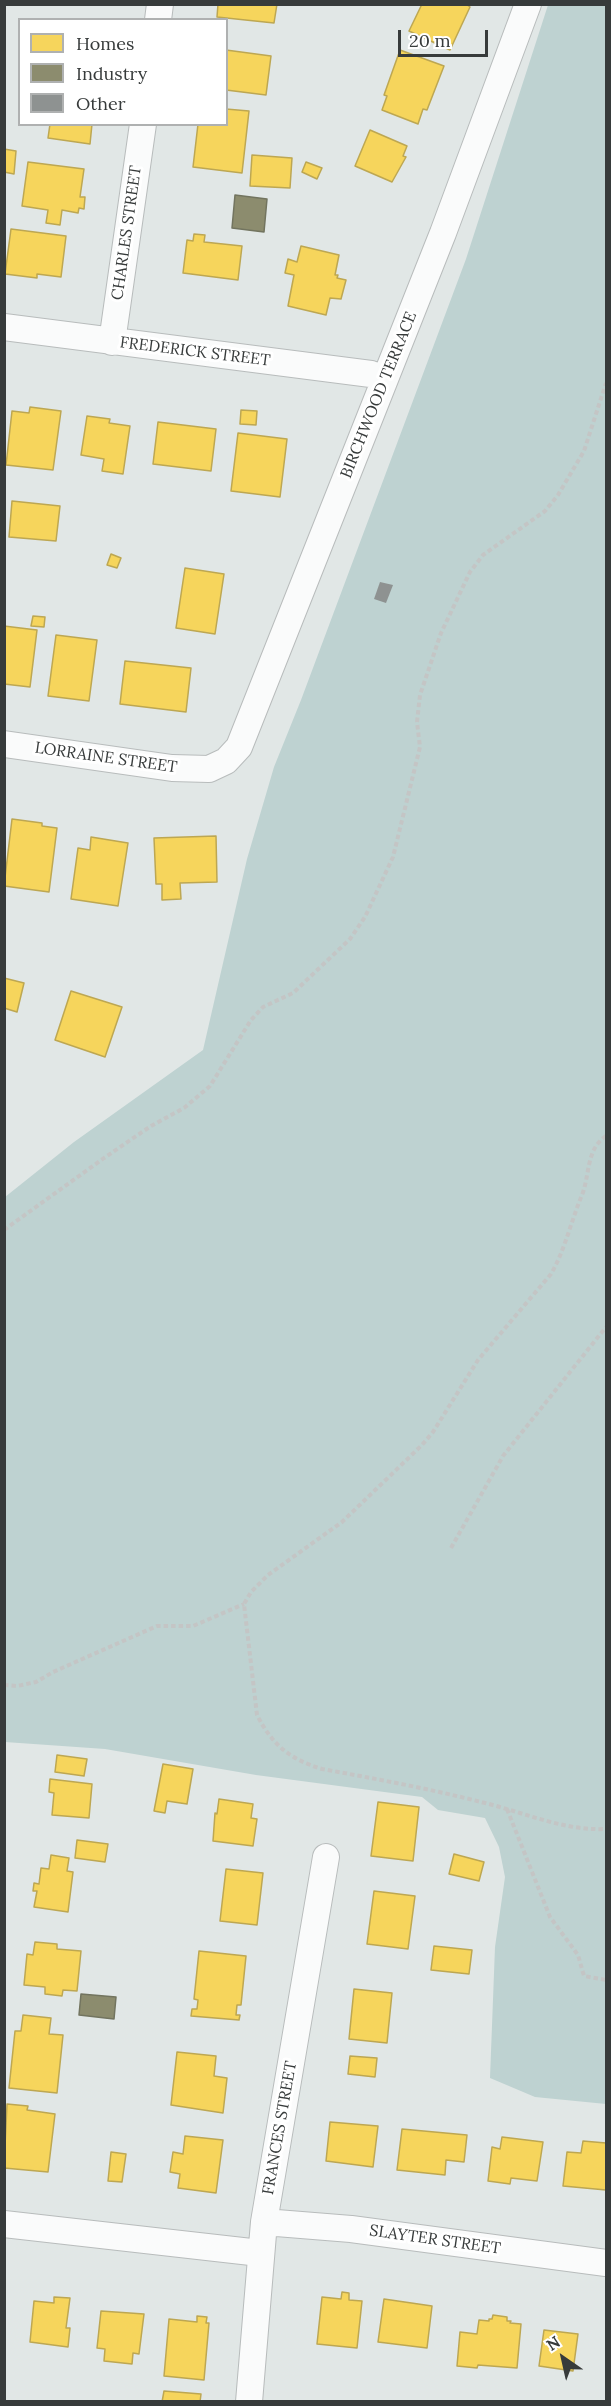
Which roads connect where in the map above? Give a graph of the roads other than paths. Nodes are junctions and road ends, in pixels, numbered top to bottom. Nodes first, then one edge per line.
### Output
1 (528, 4) edge
2 (143, 126) edge
3 (4, 327) edge
4 (112, 342) junction
5 (385, 379) junction
6 (4, 744) edge
7 (208, 769) joint
8 (327, 1857) dead end
9 (264, 2222) junction
10 (4, 2224) edge
11 (260, 2253) junction
12 (606, 2263) edge
13 (249, 2402) edge

1 - 5 street, BIRCHWOOD TERRACE
2 - 4 street, CHARLES STREET
3 - 4 street, FREDERICK STREET
4 - 5 street, FREDERICK STREET
5 - 7 street, BIRCHWOOD TERRACE
6 - 7 street, LORRAINE STREET
8 - 9 street, FRANCES STREET
9 - 11 street, FRANCES STREET
9 - 12 street, SLAYTER STREET
10 - 11 street
11 - 13 street, FRANCES STREET

